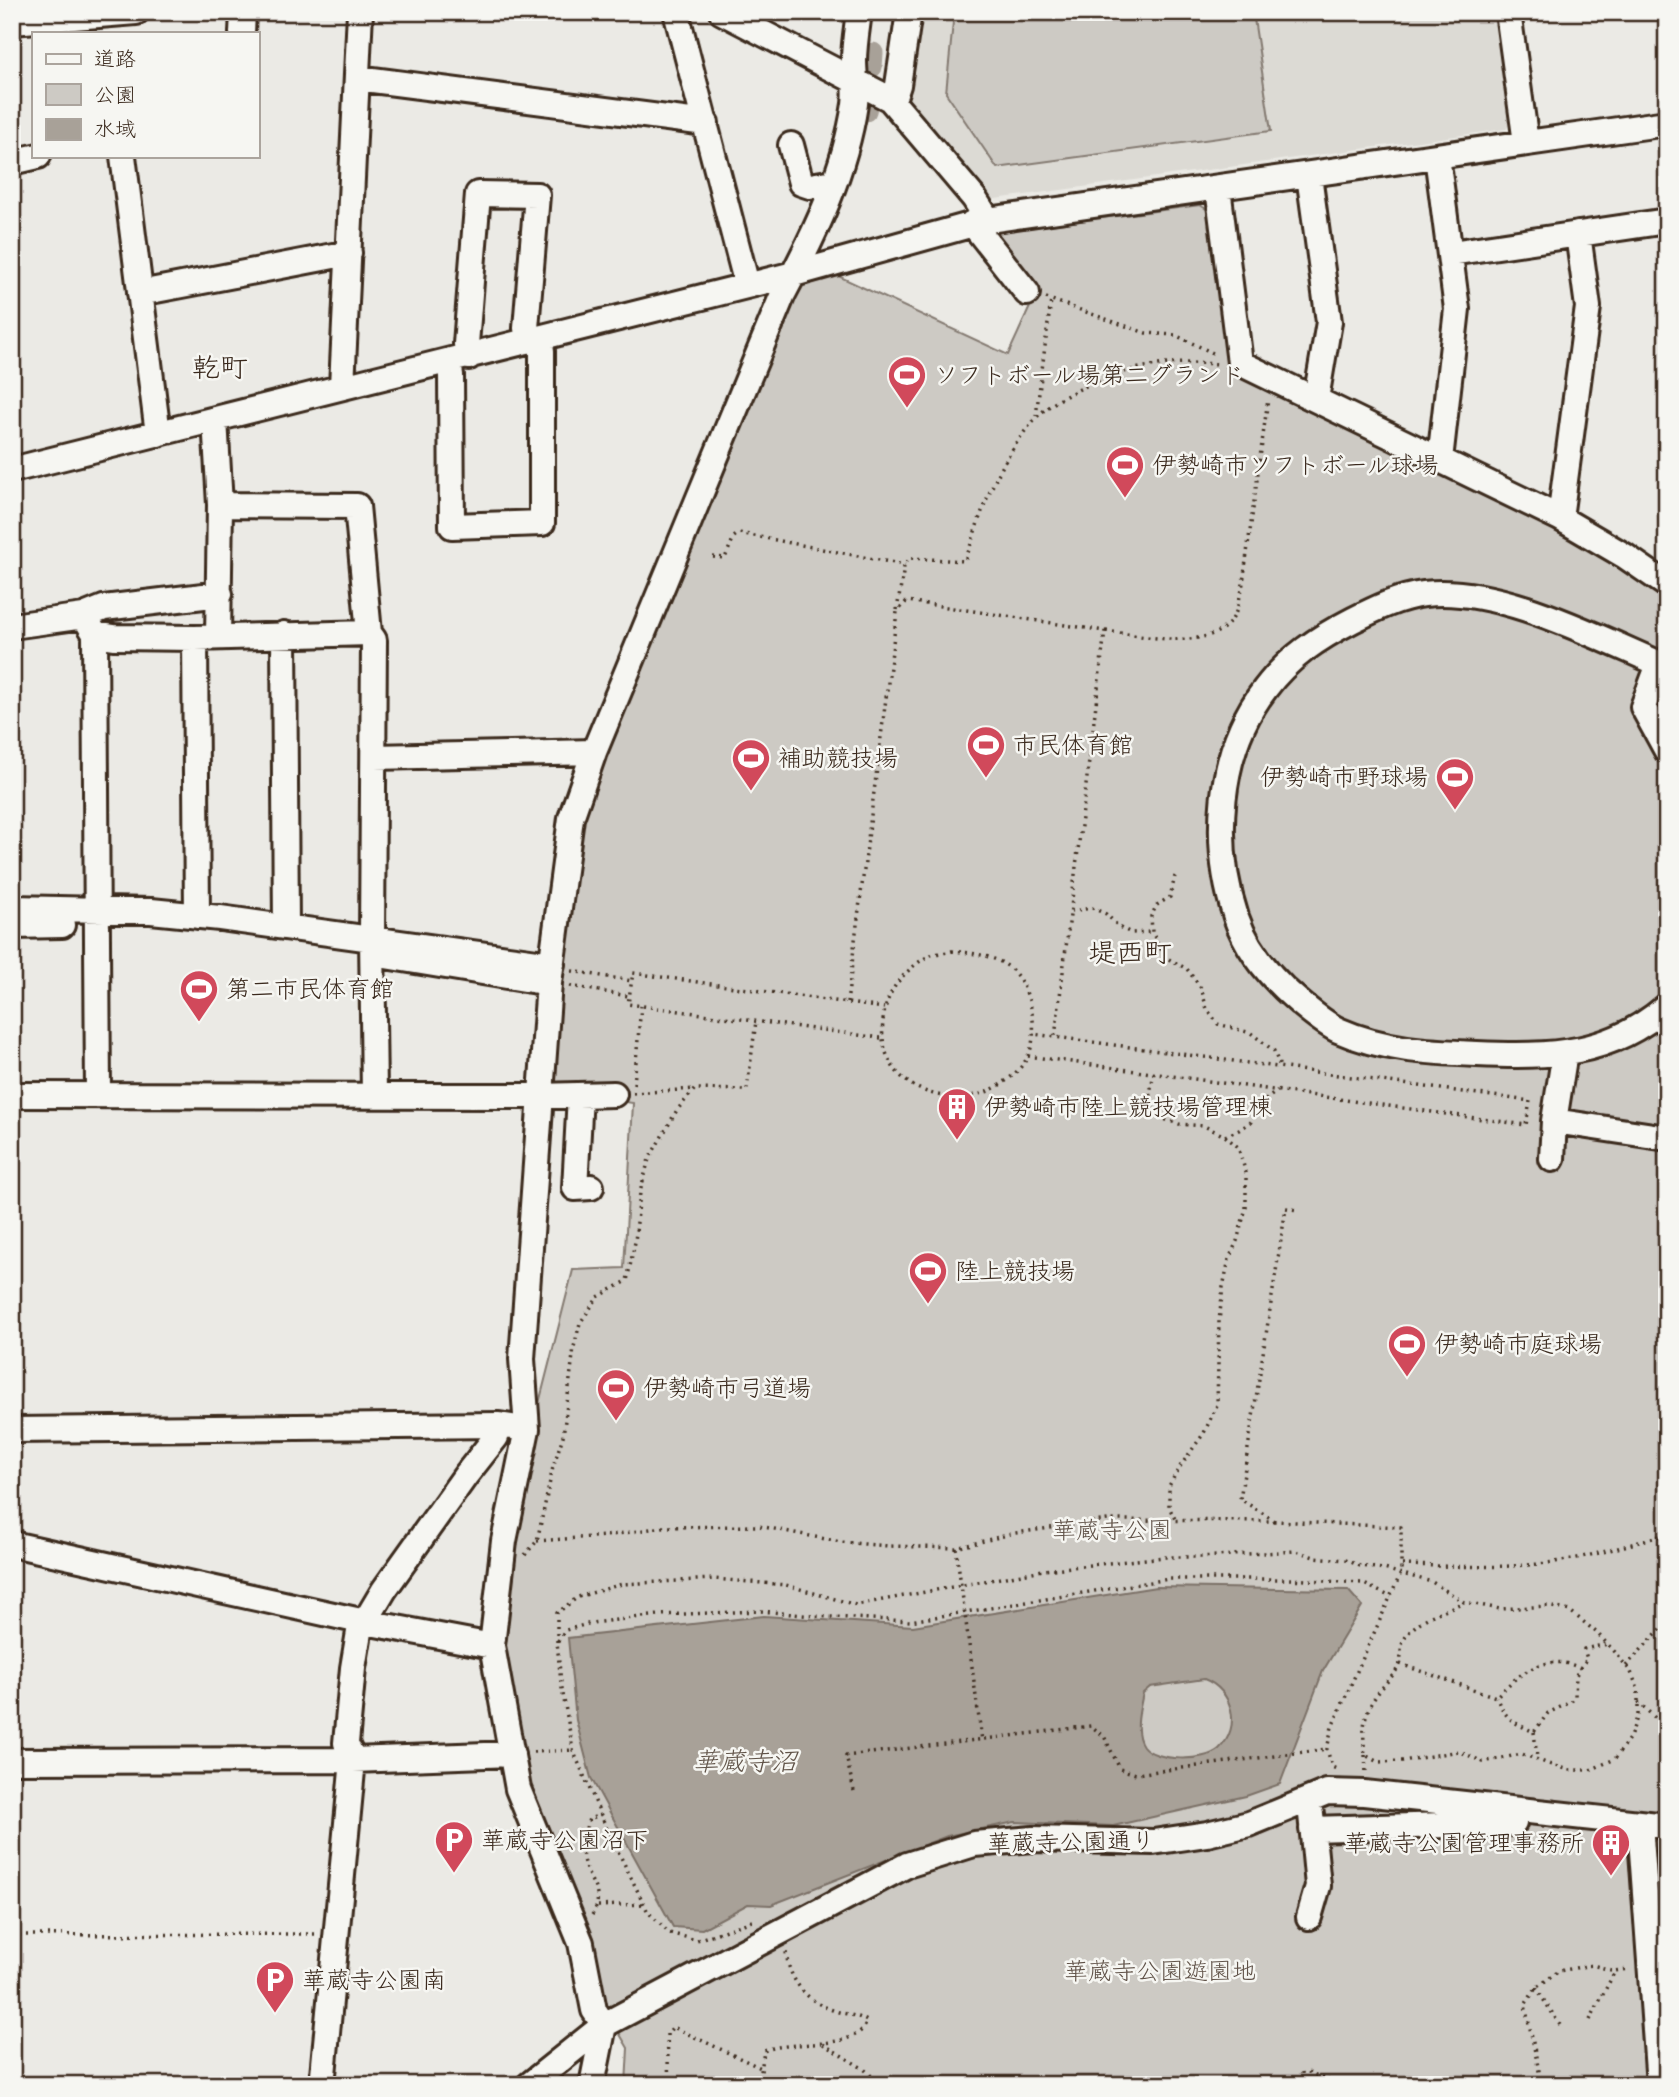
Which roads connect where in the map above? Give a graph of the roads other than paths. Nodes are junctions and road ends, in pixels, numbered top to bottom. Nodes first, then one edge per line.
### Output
1 (136, 12) edge
2 (243, 12) edge
3 (360, 12) edge
4 (676, 12) edge
5 (722, 12) edge
6 (859, 12) edge
7 (909, 12) edge
8 (1508, 12) edge
9 (749, 19) edge
10 (12, 22) edge
11 (242, 32) edge
12 (357, 78) junction
13 (855, 79) junction
14 (890, 99) junction
15 (706, 123) junction
16 (1667, 123) edge
17 (1526, 143) junction
18 (791, 145) dead end
19 (1437, 156) junction
20 (32, 157) edge
21 (123, 158) edge
22 (12, 162) edge
23 (1309, 175) junction
24 (834, 182) junction
25 (1218, 188) junction
26 (1667, 220) edge
27 (980, 221) junction
28 (1578, 234) junction
29 (348, 253) junction
30 (1451, 253) junction
31 (794, 274) junction
32 (747, 285) junction
33 (140, 293) junction
34 (1039, 296) road end
35 (534, 339) junction
36 (459, 359) junction
37 (342, 386) junction
38 (1316, 399) junction
39 (215, 419) junction
40 (158, 434) junction
41 (1437, 457) junction
42 (12, 470) edge
43 (219, 505) junction
44 (1560, 518) junction
45 (1667, 585) edge
46 (220, 594) junction
47 (90, 625) junction
48 (12, 626) edge
49 (369, 633) junction
50 (284, 634) junction
51 (206, 638) junction
52 (1663, 665) edge
53 (1667, 751) edge
54 (593, 752) junction
55 (374, 757) junction
56 (12, 908) edge
57 (197, 916) junction
58 (97, 917) junction
59 (12, 926) edge
60 (286, 926) junction
61 (372, 946) junction
62 (557, 976) junction
63 (1667, 1006) edge
64 (1565, 1052) junction
65 (623, 1094) road end
66 (12, 1095) edge
67 (98, 1095) junction
68 (374, 1095) junction
69 (540, 1096) junction
70 (580, 1096) junction
71 (1554, 1121) junction
72 (1667, 1138) edge
73 (1552, 1159) dead end
74 (590, 1187) dead end
75 (499, 1425) junction
76 (527, 1429) junction
77 (12, 1430) edge
78 (12, 1544) edge
79 (365, 1622) junction
80 (492, 1646) junction
81 (516, 1753) junction
82 (353, 1760) junction
83 (12, 1761) edge
84 (1309, 1799) junction
85 (1601, 1820) junction
86 (1640, 1824) junction
87 (1667, 1826) edge
88 (1312, 1829) junction
89 (1309, 1917) dead end
90 (604, 2025) junction
91 (322, 2085) edge
92 (529, 2085) edge
93 (592, 2085) edge
94 (1659, 2085) edge

1 - 10 street
2 - 11 street
3 - 12 street
4 - 15 street
5 - 9 street
6 - 13 street
7 - 14 street
8 - 17 street
9 - 13 street
12 - 15 street
12 - 29 street
13 - 14 street
13 - 24 street
14 - 27 street
15 - 32 street
16 - 17 street
17 - 19 street
18 - 24 street
19 - 23 street
19 - 30 street
20 - 22 street
21 - 33 street
23 - 25 street
23 - 38 street
24 - 31 street
25 - 27 street
25 - 38 street
26 - 28 street
27 - 31 street
27 - 34 street
28 - 30 street
28 - 44 street
29 - 33 street
29 - 37 street
30 - 41 street
31 - 32 street
31 - 54 street
32 - 35 street
33 - 40 street
35 - 36 street
35 - 36 street
35 - 36 street
36 - 37 street
37 - 39 street
38 - 41 street
39 - 40 street
39 - 43 street
40 - 42 street
41 - 44 street
43 - 46 street
43 - 49 street
44 - 45 street
46 - 47 street
46 - 51 street
47 - 48 street
47 - 51 street
47 - 58 street
49 - 50 street
49 - 55 street
50 - 51 street
50 - 60 street
51 - 57 street
52 - 53 street
52 - 64 street
54 - 55 street
54 - 62 street
55 - 61 street
56 - 58 street
57 - 58 street
57 - 60 street
58 - 59 street
58 - 61 street
58 - 67 street
60 - 61 street
61 - 62 street
61 - 68 street
62 - 69 street
63 - 64 street
64 - 71 street
65 - 70 street
66 - 67 street
67 - 68 street
68 - 69 street
69 - 70 street
69 - 76 street
70 - 74 street
71 - 72 street
71 - 73 street
75 - 76 street
75 - 77 street
75 - 79 street
76 - 80 street
78 - 79 street
79 - 80 street
79 - 82 street
80 - 81 street
81 - 82 street
81 - 90 street
82 - 83 street
82 - 91 street
84 - 85 street, 華蔵寺公園通り
84 - 88 street
84 - 90 street, 華蔵寺公園通り
85 - 86 street, 華蔵寺公園通り
85 - 88 street
86 - 87 street, 華蔵寺公園通り
86 - 94 street
88 - 89 street
90 - 92 street, 華蔵寺公園通り
90 - 93 street

